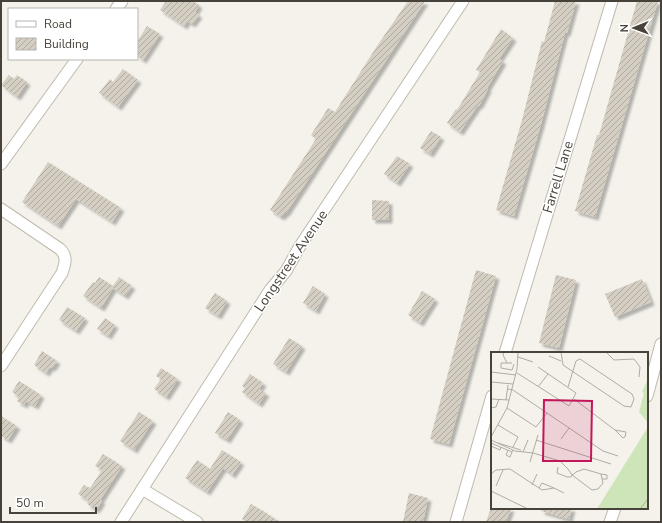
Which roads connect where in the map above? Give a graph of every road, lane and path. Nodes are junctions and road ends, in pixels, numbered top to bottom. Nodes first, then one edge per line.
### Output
1 (463, 1) edge
2 (612, 1) edge
3 (76, 60) edge
4 (1, 164) edge
5 (1, 209) edge
6 (661, 344) edge
7 (505, 352) edge
8 (1, 366) edge
9 (648, 392) edge
10 (491, 400) edge
11 (142, 489) junction
12 (615, 509) edge
13 (121, 522) edge
14 (197, 522) edge
15 (456, 522) edge
16 (610, 522) edge

1 - 11 street, Longstreet Avenue
2 - 7 street, Farrell Lane
3 - 4 street
5 - 8 street
6 - 9 street
10 - 15 street
11 - 13 street, Longstreet Avenue
11 - 14 street
12 - 16 street

